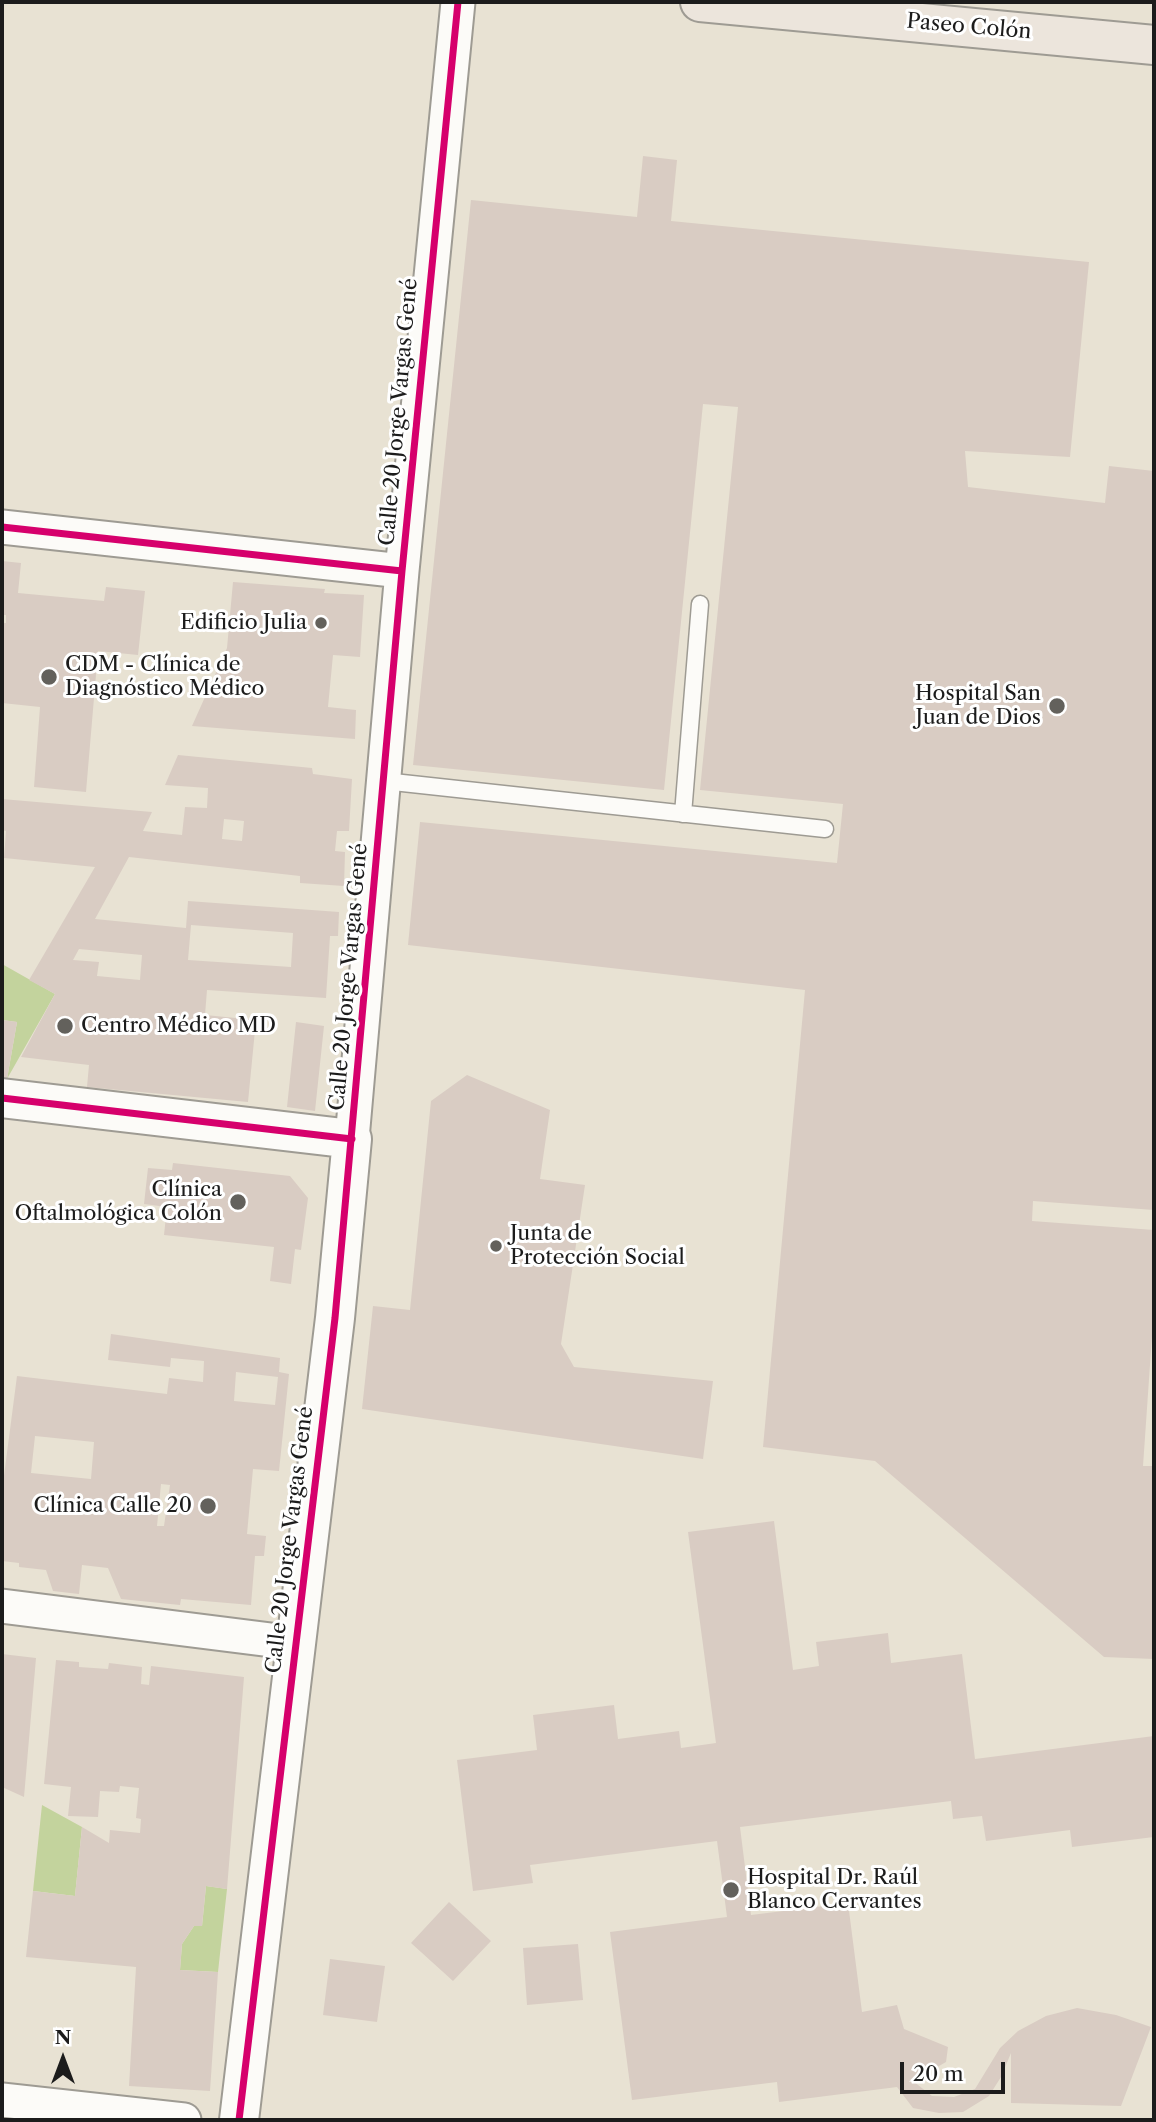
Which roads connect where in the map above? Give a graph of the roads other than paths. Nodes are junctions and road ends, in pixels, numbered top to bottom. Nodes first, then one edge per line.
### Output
1 (458, 2) edge
2 (703, 2) edge
3 (838, 8) edge
4 (1154, 45) edge
5 (2, 527) edge
6 (402, 571) junction
7 (699, 604) dead end
8 (384, 781) junction
9 (683, 814) junction
10 (825, 829) dead end
11 (2, 1098) edge
12 (352, 1139) junction
13 (2, 1606) edge
14 (295, 1643) junction
15 (2, 2100) edge
16 (184, 2120) edge
17 (239, 2120) edge

1 - 6 street, Calle 20 Jorge Vargas Gené
2 - 3 highway, Paseo Colón
3 - 4 highway, Paseo Colón
5 - 6 street
6 - 8 street, Calle 20 Jorge Vargas Gené
7 - 9 lane
8 - 9 lane
8 - 12 street, Calle 20 Jorge Vargas Gené
9 - 10 lane
11 - 12 street
12 - 14 street, Calle 20 Jorge Vargas Gené
13 - 14 street
14 - 17 street, Calle 20 Jorge Vargas Gené
15 - 16 street

